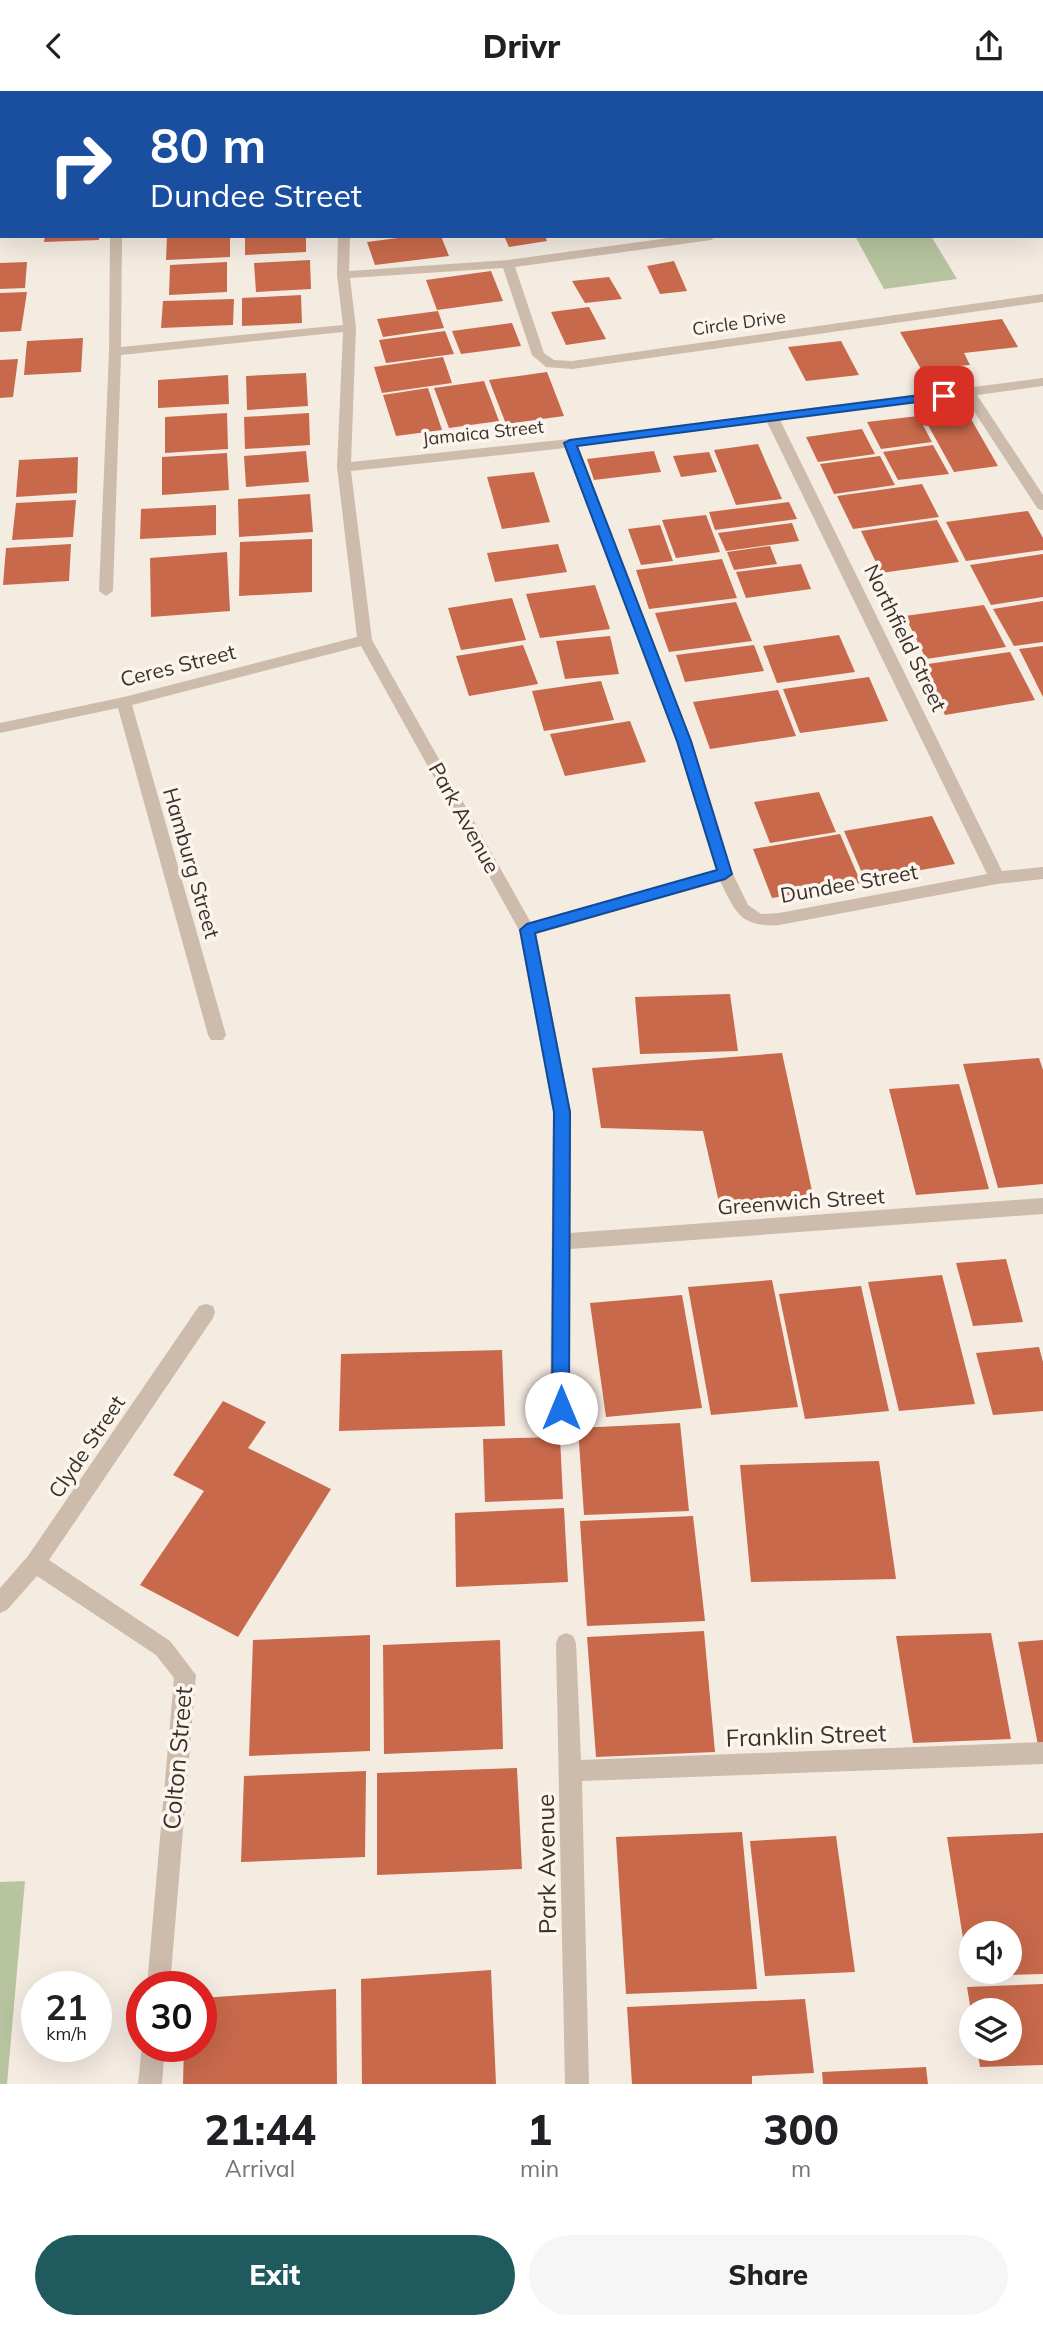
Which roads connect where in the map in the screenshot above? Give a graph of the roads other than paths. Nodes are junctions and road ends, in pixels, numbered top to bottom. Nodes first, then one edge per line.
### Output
1 (116, 238) edge
2 (344, 238) edge
3 (696, 238) edge
4 (508, 264) junction
5 (343, 275) junction
6 (1043, 298) edge
7 (350, 328) junction
8 (115, 352) junction
9 (1043, 382) edge
10 (969, 393) junction
11 (772, 418) junction
12 (570, 443) junction
13 (344, 467) junction
14 (1043, 506) edge
15 (106, 591) dead end
16 (365, 640) junction
17 (124, 702) junction
18 (0, 728) edge
19 (1043, 873) edge
20 (725, 874) junction
21 (998, 878) junction
22 (527, 930) junction
23 (217, 1035) dead end
24 (1043, 1206) edge
25 (562, 1242) junction
26 (206, 1312) dead end
27 (561, 1408) dead end
28 (35, 1563) junction
29 (0, 1603) edge
30 (566, 1643) dead end
31 (1043, 1753) edge
32 (571, 1771) junction
33 (159, 1971) edge
34 (152, 2062) edge
35 (150, 2084) edge
36 (577, 2084) edge

1 - 8 street
2 - 5 street, Park Avenue
3 - 4 street
4 - 5 street
4 - 6 street, Circle Drive
5 - 7 street, Park Avenue
7 - 8 street
7 - 13 street, Park Avenue
8 - 15 street
9 - 10 street, Jamaica Street
10 - 11 street, Jamaica Street
10 - 14 street
11 - 12 street, Jamaica Street
11 - 21 street, Northfield Street
12 - 13 street, Jamaica Street
12 - 20 street, Dundee Street
13 - 16 street, Park Avenue
16 - 17 street, Ceres Street
16 - 22 street, Park Avenue
17 - 18 street, Ceres Street
17 - 23 street, Hamburg Street
19 - 21 street, Dundee Street
20 - 21 street, Dundee Street
20 - 22 street
22 - 25 street, Park Avenue
24 - 25 street, Greenwich Street
25 - 27 street, Park Avenue
26 - 28 street, Clyde Street
28 - 29 street, Clyde Street
28 - 33 street, Colton Street
30 - 32 street, Park Avenue
31 - 32 street, Franklin Street
32 - 36 street, Park Avenue
34 - 35 street

